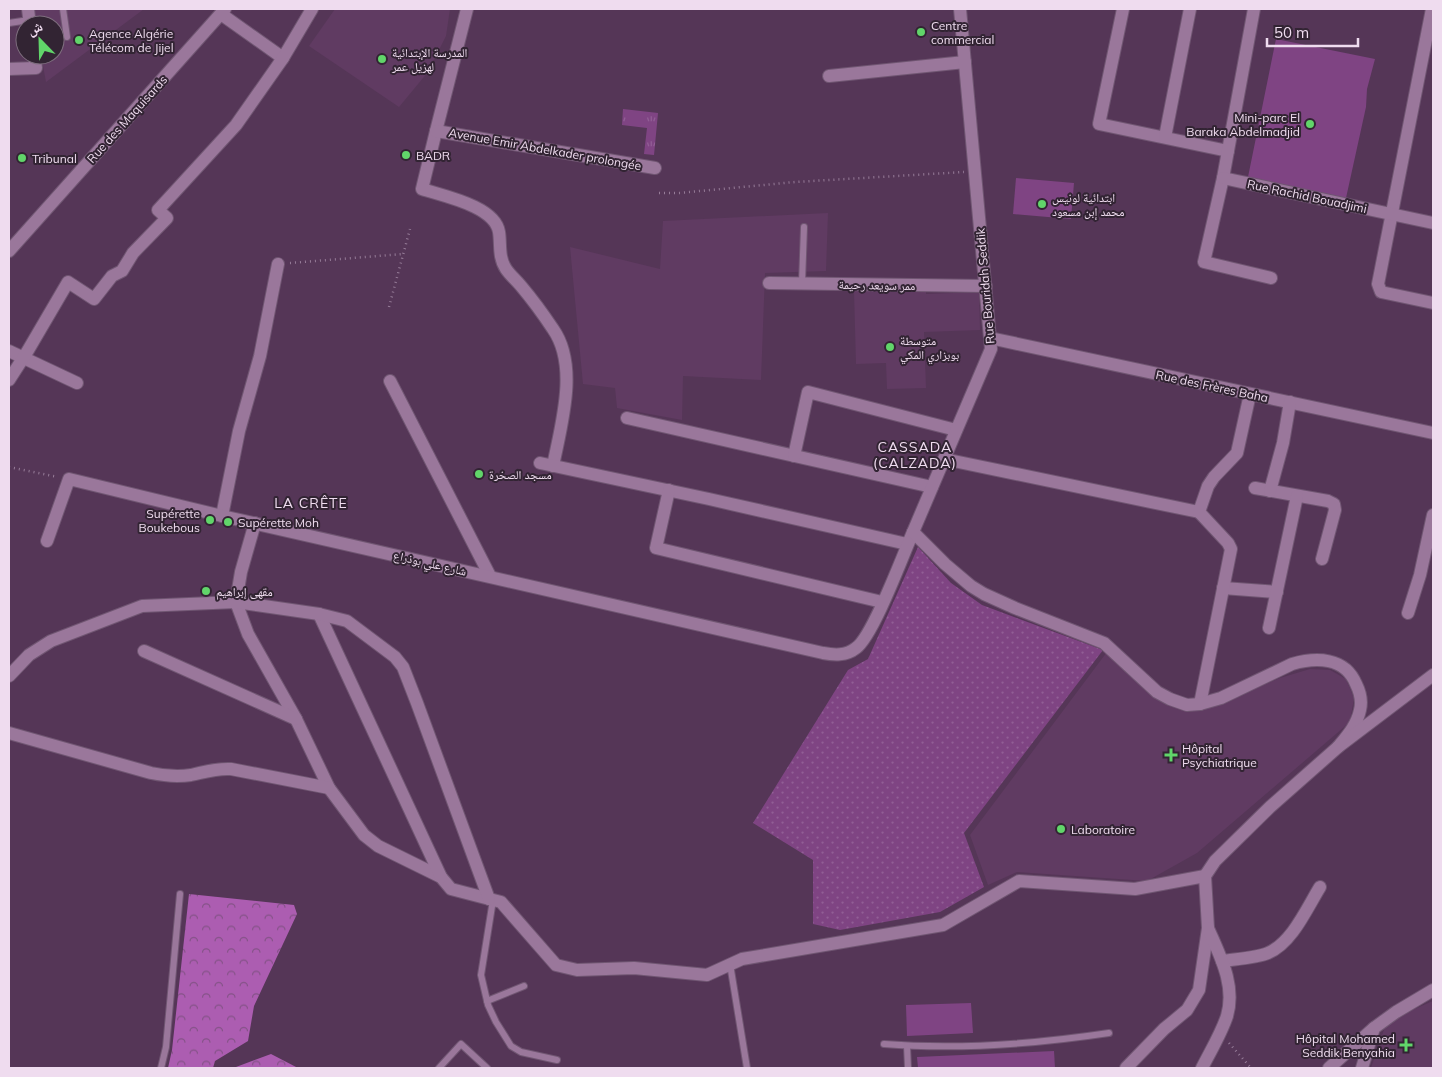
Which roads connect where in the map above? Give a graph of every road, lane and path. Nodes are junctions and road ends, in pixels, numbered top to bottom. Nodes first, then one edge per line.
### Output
1 (63, 9) edge
2 (312, 9) edge
3 (468, 9) edge
4 (960, 9) edge
5 (1123, 9) edge
6 (1190, 9) edge
7 (1254, 9) edge
8 (1432, 9) edge
9 (223, 11) edge
10 (67, 37) dead end
11 (283, 58) junction
12 (965, 62) junction
13 (36, 65) edge
14 (9, 70) edge
15 (829, 76) dead end
16 (436, 131) junction
17 (1165, 137) junction
18 (1228, 151) junction
19 (655, 168) dead end
20 (974, 171) junction
21 (1223, 178) junction
22 (659, 193) dead end
23 (1391, 215) junction
24 (1433, 223) edge
25 (804, 227) dead end
26 (410, 228) dead end
27 (9, 251) edge
28 (403, 254) junction
29 (278, 264) joint
30 (1271, 278) dead end
31 (769, 282) dead end
32 (802, 283) junction
33 (986, 286) junction
34 (1433, 303) edge
35 (389, 307) dead end
36 (990, 338) junction
37 (9, 351) edge
38 (23, 358) junction
39 (9, 380) edge
40 (390, 381) dead end
41 (77, 384) dead end
42 (1250, 394) junction
43 (1290, 402) junction
44 (627, 418) dead end
45 (956, 430) junction
46 (1433, 433) edge
47 (794, 456) junction
48 (944, 459) junction
49 (540, 464) dead end
50 (553, 466) junction
51 (9, 467) edge
52 (69, 479) junction
53 (932, 487) junction
54 (1255, 488) dead end
55 (669, 490) junction
56 (1270, 491) junction
57 (1297, 496) junction
58 (1199, 512) junction
59 (1433, 515) edge
60 (222, 516) junction
61 (255, 523) junction
62 (912, 532) junction
63 (47, 542) dead end
64 (907, 544) junction
65 (1322, 559) dead end
66 (490, 576) junction
67 (1223, 588) junction
68 (1277, 592) junction
69 (236, 602) junction
70 (882, 602) junction
71 (1408, 613) dead end
72 (319, 614) junction
73 (1269, 628) dead end
74 (144, 651) dead end
75 (851, 652) joint
76 (1433, 675) edge
77 (9, 676) edge
78 (1200, 704) junction
79 (296, 719) junction
80 (9, 733) edge
81 (1338, 747) junction
82 (329, 788) junction
83 (1205, 876) junction
84 (441, 877) junction
85 (1320, 887) dead end
86 (180, 894) dead end
87 (491, 899) junction
88 (1208, 928) junction
89 (1222, 961) junction
90 (730, 964) junction
91 (524, 986) dead end
92 (1433, 990) edge
93 (487, 1001) junction
94 (1374, 1028) junction
95 (1109, 1033) dead end
96 (1220, 1033) junction
97 (884, 1044) dead end
98 (908, 1046) junction
99 (557, 1060) dead end
100 (161, 1068) edge
101 (439, 1068) edge
102 (487, 1068) edge
103 (747, 1068) edge
104 (908, 1068) edge
105 (1126, 1068) edge
106 (1202, 1068) edge
107 (1251, 1068) edge
108 (1329, 1068) edge
109 (1362, 1068) edge

1 - 10 lane
2 - 11 street
3 - 16 street, Avenue Emir Abdelkader prolongée
4 - 12 street, Rue Bouridah Seddik
5 - 17 street
6 - 17 street
7 - 18 street
8 - 23 street
9 - 11 street
9 - 27 street, Rue des Maquisards
11 - 38 street
12 - 15 street
12 - 20 street, Rue Bouridah Seddik
13 - 14 street
16 - 19 street, Avenue Emir Abdelkader prolongée
16 - 50 street, Avenue Emir Abdelkader prolongée
17 - 18 street
18 - 21 street
20 - 22 path
20 - 33 street, Rue Bouridah Seddik
21 - 23 street, Rue Rachid Bouadjimi
21 - 30 street
23 - 24 street, Rue Rachid Bouadjimi
23 - 34 street
25 - 32 lane
26 - 28 path
28 - 29 path
28 - 35 path
29 - 60 street
31 - 32 street, ممر سويعد رحيمة
32 - 33 street, ممر سويعد رحيمة
33 - 36 street, Rue Bouridah Seddik
36 - 42 street, Rue des Frères Baha
36 - 45 street, Rue Bouridah Seddik
37 - 38 street
38 - 39 street
38 - 41 street
40 - 66 street
42 - 43 street, Rue des Frères Baha
42 - 58 street
43 - 46 street, Rue des Frères Baha
43 - 56 street
44 - 47 street
45 - 47 street
45 - 48 street, Rue Bouridah Seddik
47 - 53 street
48 - 53 street, Rue Bouridah Seddik
48 - 58 street
49 - 50 street
50 - 55 street
51 - 52 path
52 - 60 street, شارع علي بوذراع
52 - 63 street
53 - 62 street, Rue Bouridah Seddik
54 - 56 street
55 - 64 street
55 - 70 street
56 - 57 street
57 - 65 street
57 - 68 street
58 - 67 street
59 - 71 street
60 - 61 street, شارع علي بوذراع
61 - 66 street, شارع علي بوذراع
61 - 69 street
62 - 64 street, Rue Bouridah Seddik
62 - 78 street
64 - 70 street, Rue Bouridah Seddik
66 - 75 street, شارع علي بوذراع
67 - 68 street
67 - 78 street
68 - 73 street
69 - 72 street
69 - 77 street
69 - 79 street
70 - 75 street, Rue Bouridah Seddik
72 - 84 street
72 - 87 street
74 - 79 street
76 - 81 street
78 - 81 street
79 - 82 street
80 - 82 street
81 - 83 street
82 - 84 street
83 - 88 street
83 - 90 street
84 - 87 street
85 - 89 street
86 - 100 lane
87 - 90 street
87 - 93 lane
88 - 89 street
88 - 105 street
89 - 96 street
90 - 103 lane
91 - 93 lane
92 - 94 street
93 - 99 lane
94 - 108 street
94 - 109 street
95 - 98 lane
96 - 106 street
96 - 107 path
97 - 98 lane
98 - 104 lane
101 - 102 lane

